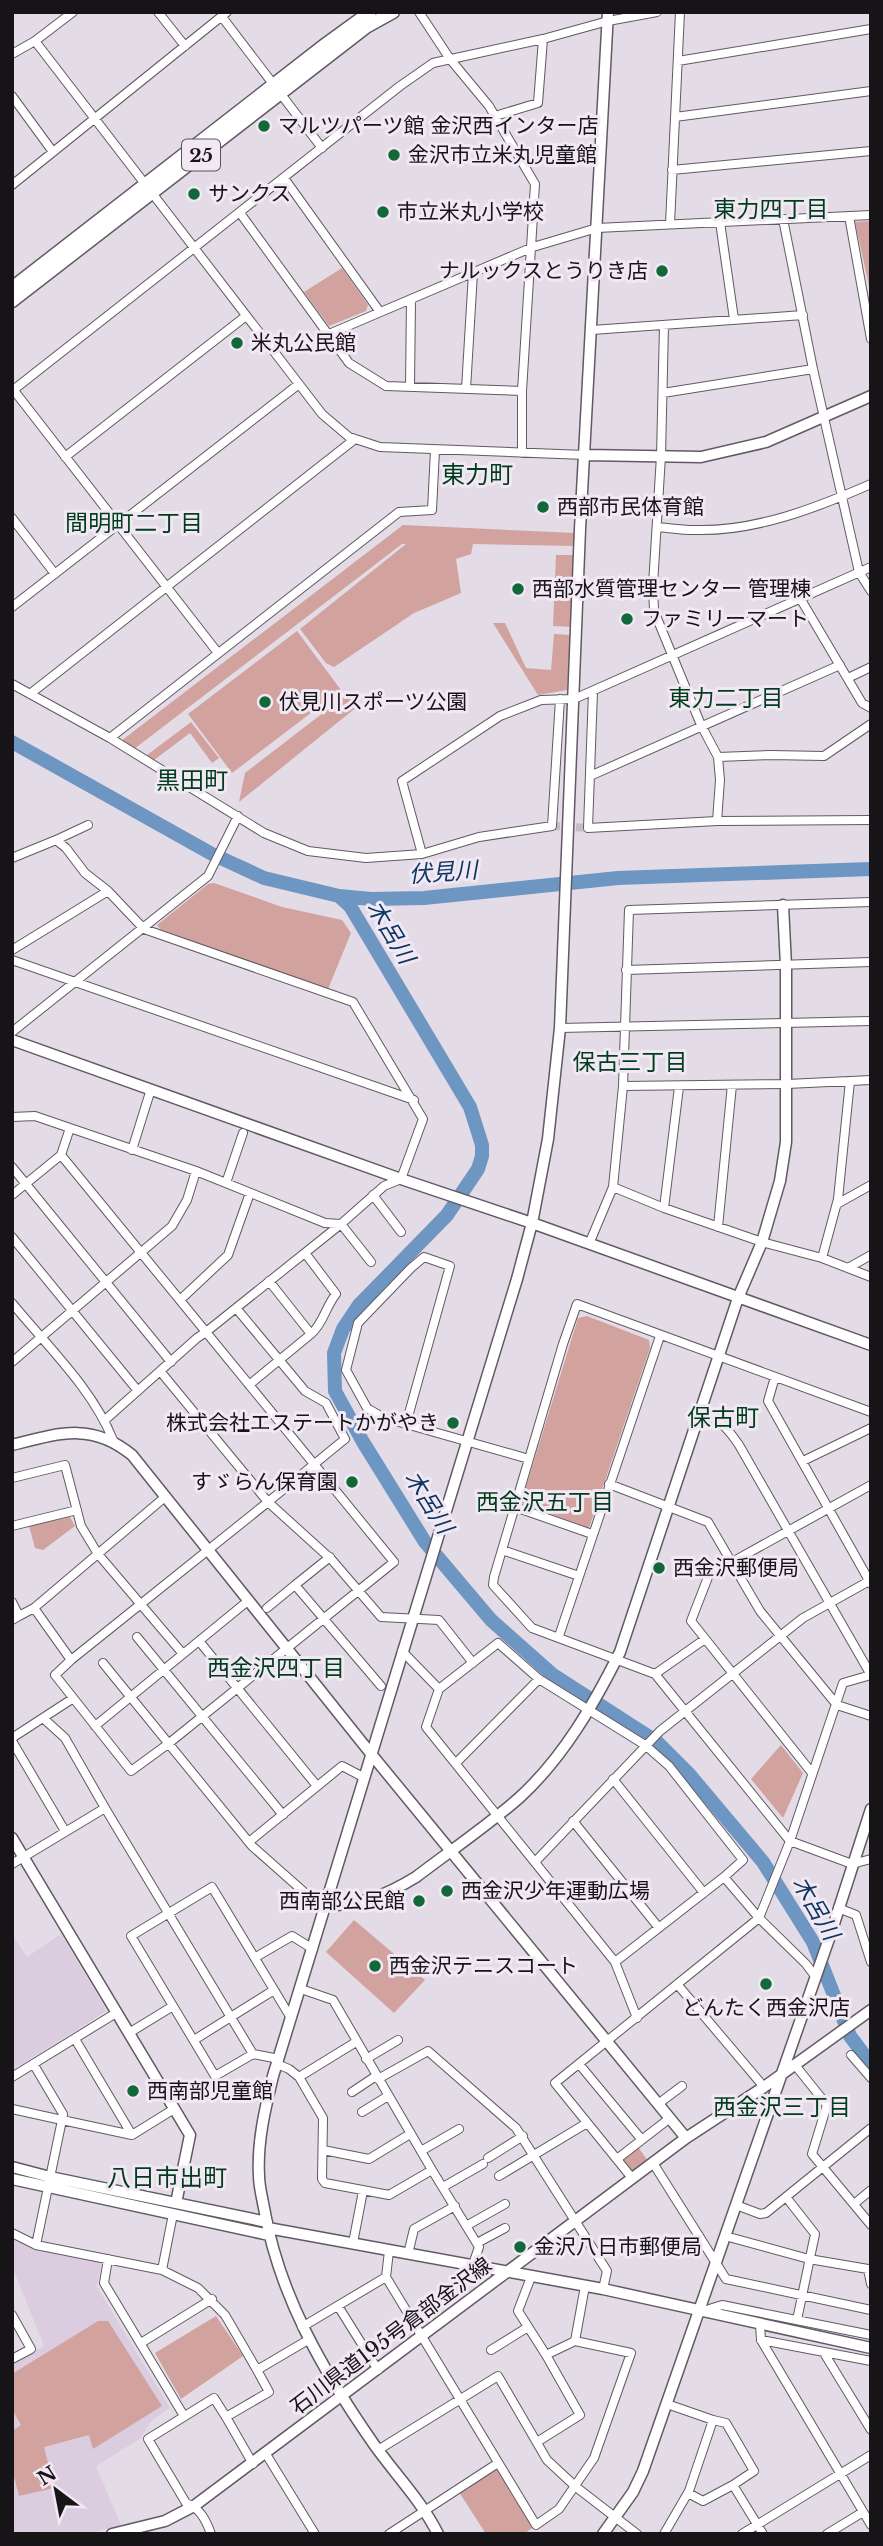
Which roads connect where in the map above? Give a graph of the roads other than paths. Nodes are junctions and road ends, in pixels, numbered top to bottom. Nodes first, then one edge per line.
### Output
1 (73, 12) edge
2 (159, 12) edge
3 (370, 12) edge
4 (393, 12) edge
5 (419, 12) edge
6 (657, 12) edge
7 (680, 12) edge
8 (224, 15) edge
9 (608, 17) edge
10 (871, 29) edge
11 (543, 39) junction
12 (35, 41) junction
13 (185, 46) junction
14 (12, 54) edge
15 (450, 59) junction
16 (678, 61) junction
17 (278, 89) junction
18 (871, 91) edge
19 (12, 96) edge
20 (495, 116) junction
21 (675, 117) junction
22 (95, 118) junction
23 (322, 148) junction
24 (871, 151) edge
25 (53, 152) junction
26 (672, 170) junction
27 (284, 178) junction
28 (12, 186) edge
29 (149, 188) junction
30 (240, 213) junction
31 (871, 215) edge
32 (849, 216) junction
33 (783, 219) junction
34 (720, 222) junction
35 (670, 224) junction
36 (597, 228) junction
37 (533, 247) junction
38 (194, 248) junction
39 (473, 273) junction
40 (12, 288) edge
41 (411, 299) junction
42 (12, 301) edge
43 (380, 312) junction
44 (803, 315) junction
45 (246, 316) junction
46 (734, 319) junction
47 (664, 325) junction
48 (592, 330) junction
49 (329, 334) junction
50 (871, 339) edge
51 (813, 369) junction
52 (299, 383) junction
53 (410, 387) junction
54 (466, 389) junction
55 (13, 390) edge
56 (522, 391) junction
57 (663, 393) junction
58 (871, 396) edge
59 (824, 417) junction
60 (355, 439) junction
61 (435, 450) junction
62 (522, 453) junction
63 (585, 455) junction
64 (661, 456) junction
65 (65, 457) junction
66 (871, 484) edge
67 (843, 496) junction
68 (12, 518) edge
69 (118, 525) junction
70 (657, 527) junction
71 (871, 567) edge
72 (859, 572) junction
73 (55, 574) junction
74 (167, 587) junction
75 (871, 591) edge
76 (800, 598) junction
77 (12, 607) edge
78 (218, 653) junction
79 (671, 656) junction
80 (840, 664) junction
81 (871, 667) edge
82 (848, 678) junction
83 (12, 684) edge
84 (593, 691) junction
85 (30, 694) junction
86 (560, 699) junction
87 (574, 699) junction
88 (871, 708) edge
89 (871, 724) edge
90 (701, 725) junction
91 (110, 738) junction
92 (718, 757) junction
93 (590, 776) junction
94 (238, 816) junction
95 (871, 820) edge
96 (717, 821) junction
97 (88, 825) dead end
98 (56, 840) junction
99 (422, 854) junction
100 (12, 858) edge
101 (108, 891) junction
102 (871, 902) edge
103 (783, 905) junction
104 (144, 929) junction
105 (12, 950) edge
106 (12, 960) edge
107 (871, 962) edge
108 (786, 966) junction
109 (626, 970) junction
110 (77, 982) junction
111 (871, 1021) edge
112 (786, 1023) junction
113 (624, 1027) junction
114 (560, 1028) junction
115 (12, 1032) edge
116 (12, 1040) edge
117 (871, 1080) edge
118 (850, 1081) junction
119 (788, 1084) junction
120 (732, 1085) junction
121 (623, 1086) junction
122 (679, 1087) junction
123 (151, 1089) junction
124 (414, 1100) junction
125 (12, 1117) edge
126 (70, 1128) junction
127 (243, 1133) dead end
128 (132, 1150) junction
129 (61, 1154) junction
130 (12, 1167) edge
131 (196, 1171) junction
132 (401, 1179) junction
133 (25, 1183) junction
134 (226, 1183) junction
135 (871, 1185) edge
136 (613, 1187) junction
137 (250, 1193) junction
138 (12, 1195) edge
139 (373, 1195) junction
140 (836, 1204) junction
141 (664, 1208) junction
142 (533, 1223) junction
143 (341, 1224) junction
144 (718, 1227) junction
145 (401, 1232) dead end
146 (12, 1237) edge
147 (762, 1242) junction
148 (589, 1244) junction
149 (142, 1252) junction
150 (305, 1253) junction
151 (871, 1255) edge
152 (822, 1258) junction
153 (371, 1262) dead end
154 (848, 1268) junction
155 (871, 1277) edge
156 (269, 1282) junction
157 (106, 1283) junction
158 (738, 1298) junction
159 (180, 1300) junction
160 (12, 1303) edge
161 (236, 1308) junction
162 (72, 1311) junction
163 (206, 1332) junction
164 (312, 1334) junction
165 (660, 1336) junction
166 (41, 1338) junction
167 (871, 1345) edge
168 (14, 1357) edge
169 (718, 1357) junction
170 (279, 1360) junction
171 (171, 1362) junction
172 (160, 1371) junction
173 (775, 1377) junction
174 (249, 1385) junction
175 (138, 1391) junction
176 (871, 1412) edge
177 (699, 1413) junction
178 (105, 1420) junction
179 (406, 1424) junction
180 (871, 1428) edge
181 (113, 1440) junction
182 (469, 1442) junction
183 (12, 1445) edge
184 (529, 1460) junction
185 (803, 1461) junction
186 (314, 1465) junction
187 (12, 1478) edge
188 (609, 1484) junction
189 (870, 1486) edge
190 (164, 1497) junction
191 (268, 1502) junction
192 (668, 1506) junction
193 (515, 1507) junction
194 (828, 1509) junction
195 (77, 1510) junction
196 (12, 1526) edge
197 (789, 1530) junction
198 (592, 1534) junction
199 (209, 1550) junction
200 (502, 1550) junction
201 (98, 1553) junction
202 (330, 1557) junction
203 (732, 1562) junction
204 (579, 1576) junction
205 (870, 1581) edge
206 (295, 1585) junction
207 (358, 1591) junction
208 (249, 1600) junction
209 (12, 1602) edge
210 (828, 1604) junction
211 (140, 1605) junction
212 (34, 1608) junction
213 (267, 1608) dead end
214 (15, 1618) edge
215 (325, 1618) junction
216 (412, 1618) junction
217 (782, 1635) junction
218 (559, 1636) junction
219 (138, 1637) dead end
220 (705, 1639) junction
221 (199, 1641) junction
222 (288, 1648) junction
223 (402, 1651) junction
224 (183, 1654) junction
225 (617, 1658) junction
226 (71, 1660) junction
227 (103, 1663) dead end
228 (473, 1663) junction
229 (165, 1669) junction
230 (732, 1673) junction
231 (655, 1674) junction
232 (871, 1675) edge
233 (538, 1679) junction
234 (381, 1686) dead end
235 (237, 1689) junction
236 (439, 1689) junction
237 (131, 1696) junction
238 (72, 1699) junction
239 (837, 1705) junction
240 (590, 1708) junction
241 (685, 1711) junction
242 (203, 1716) junction
243 (871, 1716) edge
244 (43, 1718) junction
245 (95, 1726) junction
246 (12, 1739) edge
247 (647, 1743) junction
248 (168, 1744) junction
249 (372, 1755) junction
250 (456, 1763) junction
251 (812, 1773) junction
252 (365, 1778) junction
253 (613, 1779) junction
254 (317, 1786) junction
255 (105, 1808) junction
256 (871, 1809) edge
257 (283, 1815) junction
258 (498, 1815) junction
259 (573, 1821) junction
260 (65, 1831) junction
261 (12, 1838) edge
262 (790, 1840) junction
263 (249, 1842) junction
264 (452, 1850) junction
265 (23, 1857) junction
266 (871, 1859) edge
267 (535, 1862) junction
268 (12, 1864) edge
269 (852, 1864) junction
270 (724, 1877) junction
271 (704, 1893) junction
272 (326, 1906) junction
273 (838, 1908) junction
274 (170, 1913) junction
275 (759, 1918) junction
276 (659, 1928) junction
277 (868, 1942) edge
278 (313, 1949) junction
279 (256, 1957) junction
280 (615, 1962) junction
281 (871, 1962) edge
282 (816, 1973) junction
283 (677, 1984) junction
284 (300, 1989) junction
285 (274, 1990) junction
286 (173, 2006) junction
287 (871, 2010) edge
288 (116, 2013) junction
289 (232, 2016) junction
290 (292, 2018) junction
291 (637, 2018) junction
292 (129, 2033) junction
293 (75, 2039) junction
294 (194, 2040) junction
295 (398, 2040) dead end
296 (356, 2042) junction
297 (607, 2042) junction
298 (253, 2054) junction
299 (852, 2055) dead end
300 (366, 2059) junction
301 (278, 2062) junction
302 (579, 2064) junction
303 (795, 2064) junction
304 (34, 2065) junction
305 (781, 2074) junction
306 (12, 2077) edge
307 (299, 2077) junction
308 (377, 2078) junction
309 (871, 2078) edge
310 (682, 2085) dead end
311 (764, 2087) junction
312 (352, 2092) dead end
313 (388, 2096) junction
314 (658, 2104) junction
315 (12, 2109) edge
316 (174, 2109) junction
317 (362, 2112) dead end
318 (670, 2118) junction
319 (62, 2120) junction
320 (587, 2123) junction
321 (871, 2128) edge
322 (459, 2129) dead end
323 (410, 2134) junction
324 (132, 2135) junction
325 (523, 2136) junction
326 (686, 2138) junction
327 (642, 2140) junction
328 (323, 2150) junction
329 (421, 2151) junction
330 (535, 2155) junction
331 (617, 2160) junction
332 (653, 2163) junction
333 (823, 2166) junction
334 (12, 2167) edge
335 (432, 2170) junction
336 (499, 2176) dead end
337 (632, 2178) junction
338 (12, 2179) edge
339 (49, 2183) junction
340 (443, 2187) junction
341 (871, 2190) edge
342 (363, 2191) junction
343 (786, 2197) junction
344 (505, 2204) dead end
345 (854, 2204) junction
346 (736, 2205) junction
347 (455, 2206) junction
348 (174, 2209) junction
349 (575, 2221) junction
350 (466, 2225) junction
351 (871, 2225) edge
352 (268, 2228) junction
353 (505, 2228) dead end
354 (12, 2233) edge
355 (725, 2236) junction
356 (353, 2243) junction
357 (477, 2243) junction
358 (36, 2245) junction
359 (389, 2251) junction
360 (408, 2254) junction
361 (107, 2259) junction
362 (810, 2259) junction
363 (715, 2261) junction
364 (472, 2267) junction
365 (162, 2270) junction
366 (508, 2272) junction
367 (386, 2277) junction
368 (531, 2277) junction
369 (871, 2284) edge
370 (585, 2286) junction
371 (603, 2289) junction
372 (802, 2296) junction
373 (212, 2300) junction
374 (338, 2306) junction
375 (871, 2310) edge
376 (699, 2312) junction
377 (12, 2315) edge
378 (797, 2320) junction
379 (760, 2325) junction
380 (302, 2327) junction
381 (528, 2327) junction
382 (871, 2335) edge
383 (422, 2337) junction
384 (308, 2340) junction
385 (761, 2340) junction
386 (575, 2341) junction
387 (141, 2343) junction
388 (871, 2347) edge
389 (491, 2350) dead end
390 (824, 2353) junction
391 (546, 2355) junction
392 (12, 2359) edge
393 (871, 2361) edge
394 (257, 2370) junction
395 (378, 2370) junction
396 (341, 2397) junction
397 (459, 2401) junction
398 (667, 2404) junction
399 (184, 2416) junction
400 (226, 2417) junction
401 (713, 2420) junction
402 (871, 2430) edge
403 (537, 2442) junction
404 (378, 2450) junction
405 (266, 2454) junction
406 (871, 2455) edge
407 (498, 2463) junction
408 (253, 2464) junction
409 (839, 2473) junction
410 (733, 2485) junction
411 (576, 2487) junction
412 (688, 2493) junction
413 (194, 2506) junction
414 (425, 2511) junction
415 (863, 2512) junction
416 (616, 2518) junction
417 (757, 2524) junction
418 (871, 2525) edge
419 (119, 2533) edge
420 (211, 2534) edge
421 (316, 2534) edge
422 (389, 2534) edge
423 (438, 2534) edge
424 (603, 2534) edge
425 (637, 2534) edge
426 (664, 2534) edge
427 (742, 2534) edge
428 (763, 2534) edge
429 (827, 2534) edge

1 - 12 street
2 - 13 street
3 - 17 main road, 25
4 - 17 main road, 25
5 - 15 street
6 - 9 street
7 - 16 street
8 - 13 street
8 - 17 street
9 - 11 street
9 - 36 street
10 - 16 street
11 - 15 street
11 - 20 street
12 - 14 street
12 - 22 street
13 - 22 street
15 - 20 street
15 - 23 street
16 - 21 street
17 - 23 street
17 - 29 main road, 25
18 - 21 street
19 - 25 street
20 - 37 street
21 - 26 street
22 - 25 street
22 - 29 street
23 - 27 street
24 - 26 street
25 - 28 street
26 - 35 street
27 - 30 street
27 - 43 street
29 - 38 street
29 - 40 main road, 25
29 - 42 main road, 25
30 - 38 street
30 - 49 street
31 - 32 street
32 - 33 street
32 - 50 street
33 - 34 street
33 - 44 street
34 - 35 street
34 - 46 street
35 - 36 street
36 - 37 street
36 - 48 street
37 - 39 street
37 - 56 street
38 - 45 street
38 - 55 street
39 - 41 street
39 - 54 street
41 - 43 street
41 - 53 street
43 - 49 street
44 - 46 street
44 - 51 street
45 - 52 street
45 - 65 street
46 - 47 street
47 - 48 street
47 - 57 street
48 - 63 street
49 - 53 street
51 - 57 street
51 - 59 street
52 - 60 street
52 - 69 street
53 - 54 street
54 - 56 street
55 - 65 street
56 - 62 street
57 - 64 street
58 - 59 street
59 - 64 street
59 - 67 street
60 - 61 street
60 - 74 street
61 - 62 street
61 - 78 street
62 - 63 street
63 - 64 street
63 - 87 street
64 - 70 street
65 - 69 street
66 - 67 street
67 - 70 street
67 - 72 street
68 - 73 street
69 - 73 street
69 - 74 street
70 - 79 street
71 - 72 street
72 - 75 street
72 - 76 street
73 - 77 street
74 - 78 street
74 - 85 street
76 - 79 street
76 - 80 street
78 - 91 street
79 - 84 street
79 - 90 street
80 - 82 street
80 - 90 street
81 - 82 street
82 - 88 street
83 - 85 street
84 - 87 street
84 - 93 street
85 - 91 street
86 - 87 street
86 - 99 street
86 - 99 street
87 - 114 street
89 - 92 street
90 - 92 street
90 - 93 street
91 - 94 street
92 - 96 street
93 - 96 street
94 - 99 street
94 - 104 street
95 - 96 street
97 - 98 street
98 - 100 street
98 - 101 street
101 - 104 street
101 - 105 street
102 - 103 street
103 - 108 street
103 - 109 street
104 - 110 street
104 - 124 street
106 - 110 street
107 - 108 street
108 - 109 street
108 - 112 street
109 - 113 street
110 - 115 street
110 - 124 street
111 - 112 street
112 - 113 street
112 - 119 street
113 - 114 street
113 - 121 street
114 - 142 street
116 - 123 street
117 - 118 street
118 - 119 street
118 - 140 street
119 - 120 street
119 - 147 street
120 - 122 street
120 - 144 street
121 - 122 street
121 - 136 street
122 - 141 street
123 - 128 street
123 - 132 street
124 - 132 street
125 - 126 street
126 - 128 street
126 - 129 street
127 - 134 street
128 - 131 street
129 - 133 street
129 - 149 street
130 - 133 street
131 - 134 street
131 - 149 street
132 - 139 street
132 - 142 street
133 - 138 street
133 - 157 street
134 - 137 street
135 - 140 street
136 - 141 street
136 - 148 street
137 - 143 street
137 - 159 street
139 - 143 street
139 - 145 street
140 - 152 street
141 - 144 street
142 - 148 street
142 - 182 street
143 - 150 street
143 - 153 street
144 - 147 street
146 - 162 street
147 - 152 street
147 - 158 street
148 - 158 street
149 - 157 street
149 - 159 street
150 - 156 street
150 - 164 street
151 - 154 street
152 - 154 street
154 - 155 street
156 - 161 street
156 - 164 street
157 - 162 street
157 - 171 street
158 - 167 street
158 - 169 street
159 - 163 street
160 - 166 street
161 - 163 street
161 - 170 street
162 - 166 street
162 - 175 street
163 - 171 street
163 - 174 street
164 - 170 street
165 - 169 street
165 - 184 street
165 - 188 street
166 - 168 street
166 - 178 street
169 - 173 street
169 - 177 street
170 - 174 street
170 - 186 street
171 - 172 street
172 - 175 street
172 - 191 street
173 - 176 street
173 - 185 street
174 - 186 street
175 - 178 street
177 - 192 street
177 - 197 street
178 - 181 street
179 - 179 street
179 - 182 street
180 - 185 street
181 - 183 street
181 - 190 street
182 - 184 street
182 - 216 street
184 - 193 street
185 - 194 street
186 - 191 street
186 - 207 street
187 - 195 street
188 - 192 street
188 - 198 street
189 - 194 street
190 - 199 street
190 - 201 street
191 - 199 street
191 - 202 street
192 - 203 street
192 - 225 street
193 - 198 street
193 - 200 street
194 - 197 street
194 - 205 street
195 - 196 street
195 - 201 street
197 - 203 street
197 - 210 street
198 - 204 street
199 - 208 street
199 - 211 street
200 - 204 street
200 - 218 street
201 - 211 street
201 - 212 street
202 - 206 street
202 - 207 street
203 - 217 street
203 - 220 street
204 - 218 street
205 - 210 street
206 - 213 street
206 - 215 street
207 - 215 street
207 - 216 street
208 - 221 street
208 - 222 street
209 - 214 street
210 - 217 street
210 - 232 street
211 - 224 street
211 - 226 street
212 - 214 street
212 - 226 street
215 - 222 street
215 - 234 street
216 - 223 street
216 - 228 street
217 - 230 street
217 - 239 street
218 - 225 street
219 - 229 street
220 - 230 street
220 - 231 street
221 - 224 street
221 - 235 street
222 - 235 street
222 - 249 street
223 - 236 street
223 - 249 street
224 - 229 street
225 - 231 street
225 - 240 street
226 - 238 street
227 - 237 street
228 - 233 street
228 - 236 street
229 - 237 street
229 - 242 street
230 - 241 street
230 - 251 street
231 - 241 street
232 - 239 street
233 - 240 street
233 - 250 street
235 - 242 street
235 - 254 street
236 - 250 street
237 - 245 street
237 - 248 street
238 - 244 street
238 - 245 street
239 - 243 street
239 - 251 street
240 - 247 street
240 - 258 street
241 - 247 street
241 - 262 street
242 - 248 street
242 - 257 street
244 - 246 street
244 - 255 street
245 - 248 street
246 - 260 street
247 - 253 street
247 - 270 street
248 - 263 street
249 - 252 street
249 - 264 street
250 - 258 street
251 - 262 street
252 - 254 street
252 - 272 street
253 - 259 street
253 - 271 street
254 - 257 street
255 - 260 street
255 - 274 street
256 - 269 street
257 - 263 street
258 - 264 street
258 - 267 street
259 - 267 street
259 - 276 street
260 - 265 street
261 - 265 street
262 - 269 street
262 - 275 street
263 - 272 street
264 - 272 street
264 - 297 street
265 - 268 street
265 - 288 street
266 - 269 street
267 - 280 street
269 - 273 street
270 - 271 street
270 - 275 street
271 - 276 street
272 - 278 street
273 - 277 street
273 - 282 street
274 - 279 street
274 - 286 street
274 - 289 street
275 - 282 street
275 - 283 street
276 - 280 street
277 - 281 street
278 - 279 street
278 - 284 street
279 - 285 street
280 - 291 street
282 - 305 street
283 - 291 street
283 - 311 street
284 - 290 street
284 - 296 street
285 - 289 street
285 - 290 street
286 - 292 street
286 - 294 street
287 - 303 street, 石川県道195号倉部金沢線
288 - 292 street
288 - 293 street
289 - 294 street
289 - 298 street
290 - 301 street
291 - 297 street
292 - 316 street
293 - 304 street
293 - 324 street
294 - 298 street
295 - 300 street
296 - 300 street
296 - 307 street
297 - 302 street
297 - 314 street
298 - 301 street
299 - 309 street
300 - 308 street
301 - 307 street
301 - 352 street
302 - 320 street
302 - 327 street
303 - 305 street, 石川県道195号倉部金沢線
303 - 333 street
304 - 306 street
304 - 319 street
305 - 311 street, 石川県道195号倉部金沢線
305 - 346 street
307 - 328 street
308 - 312 street
308 - 313 street
308 - 325 street
310 - 314 street
311 - 326 street, 石川県道195号倉部金沢線
313 - 317 street
313 - 323 street
314 - 318 street
315 - 319 street
316 - 324 street
316 - 348 street
318 - 326 street
318 - 327 street
319 - 324 street
319 - 339 street
320 - 330 street
320 - 331 street
321 - 333 street
322 - 329 street
323 - 328 street
323 - 329 street
325 - 330 street
325 - 340 street
326 - 332 street, 石川県道195号倉部金沢線
327 - 331 street
328 - 342 street
329 - 335 street
330 - 336 street
330 - 349 street
331 - 337 street
332 - 337 street, 石川県道195号倉部金沢線
332 - 363 street
333 - 343 street
333 - 345 street
334 - 339 street
335 - 340 street
335 - 342 street
337 - 349 street, 石川県道195号倉部金沢線
338 - 339 street
339 - 348 street
339 - 358 street
340 - 347 street
341 - 345 street
342 - 356 street
343 - 346 street
343 - 362 street
344 - 350 street
345 - 351 street
346 - 355 street
347 - 350 street
347 - 360 street
348 - 352 street
348 - 365 street
349 - 366 street, 石川県道195号倉部金沢線
349 - 371 street
350 - 357 street
352 - 356 street
352 - 380 street
353 - 357 street
354 - 358 street
355 - 362 street
355 - 363 street
356 - 359 street
357 - 364 street
358 - 361 street
359 - 360 street
359 - 367 street
360 - 364 street
361 - 365 street
361 - 387 street
362 - 369 street
362 - 372 street
363 - 372 street
363 - 376 street
364 - 366 street
365 - 373 street
366 - 368 street
366 - 383 street, 石川県道195号倉部金沢線
367 - 374 street
367 - 383 street
368 - 370 street
368 - 381 street
370 - 371 street
370 - 386 street
371 - 376 street
372 - 375 street
372 - 378 street
373 - 387 street
373 - 394 street
374 - 380 street
374 - 395 street
376 - 378 street
376 - 379 street
376 - 398 street
377 - 392 street
378 - 382 street
379 - 385 street
379 - 388 street
380 - 384 street
381 - 389 street
381 - 391 street
383 - 395 street, 石川県道195号倉部金沢線
383 - 397 street
384 - 394 street
384 - 396 street
385 - 390 street
385 - 409 street
386 - 391 street
386 - 411 street
387 - 399 street
390 - 393 street
390 - 402 street
391 - 403 street
394 - 400 street
395 - 396 street, 石川県道195号倉部金沢線
396 - 404 street
396 - 405 street, 石川県道195号倉部金沢線
397 - 403 street
397 - 404 street
397 - 407 street
398 - 401 street
398 - 416 street
399 - 400 street
399 - 413 street
400 - 408 street
401 - 410 street
401 - 412 street
403 - 411 street
404 - 414 street
405 - 408 street, 石川県道195号倉部金沢線
405 - 421 street
406 - 409 street
407 - 411 street
407 - 414 street
408 - 413 street, 石川県道195号倉部金沢線
409 - 415 street
409 - 417 street
410 - 412 street
410 - 417 street
411 - 416 street
412 - 426 street
413 - 419 street, 石川県道195号倉部金沢線
413 - 420 street
414 - 422 street
414 - 423 street
415 - 418 street
415 - 429 street
416 - 424 street
416 - 425 street
417 - 427 street
417 - 428 street

